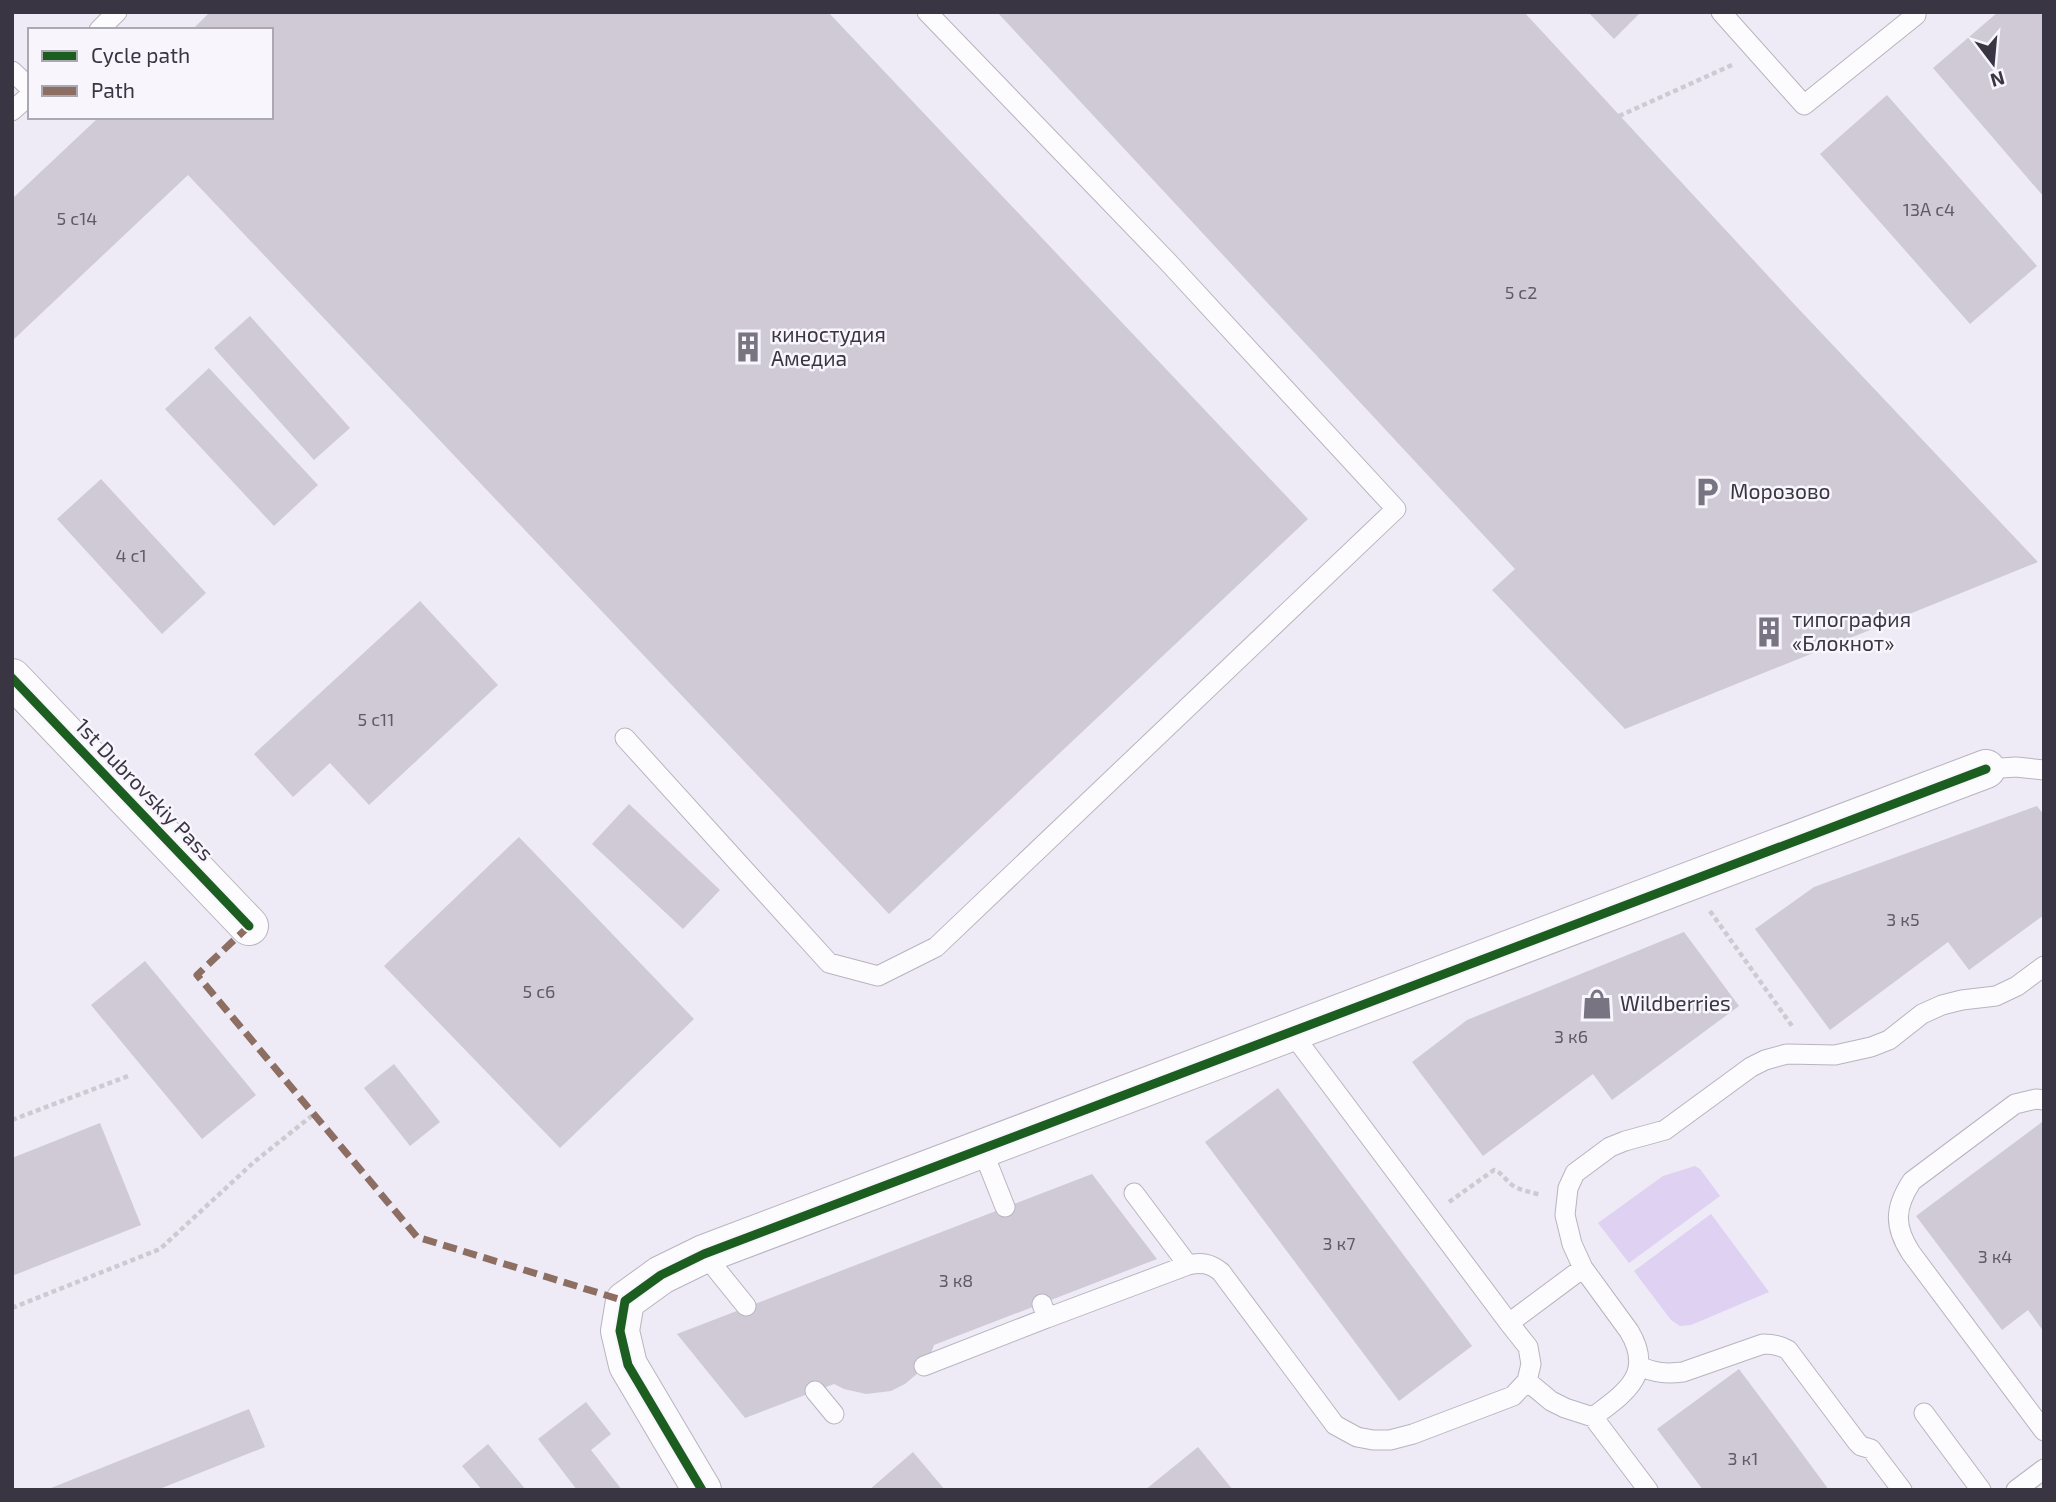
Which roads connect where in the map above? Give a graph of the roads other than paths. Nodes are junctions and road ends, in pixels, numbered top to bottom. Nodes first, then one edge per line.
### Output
1 (117, 12) edge
2 (927, 12) edge
3 (1721, 12) edge
4 (1916, 15) dead end
5 (101, 28) edge
6 (12, 71) edge
7 (28, 86) edge
8 (28, 96) edge
9 (12, 111) edge
10 (18, 694) edge
11 (625, 738) dead end
12 (1986, 769) joint
13 (2044, 770) edge
14 (249, 926) dead end
15 (2044, 966) edge
16 (1292, 1032) junction
17 (2044, 1100) edge
18 (982, 1149) junction
19 (1135, 1193) dead end
20 (1004, 1207) dead end
21 (704, 1254) junction
22 (1188, 1265) junction
23 (1583, 1268) junction
24 (747, 1306) dead end
25 (1509, 1323) junction
26 (924, 1366) dead end
27 (1639, 1366) junction
28 (1527, 1381) junction
29 (815, 1391) dead end
30 (1924, 1413) dead end
31 (834, 1415) dead end
32 (1593, 1417) junction
33 (2044, 1431) edge
34 (2044, 1469) edge
35 (702, 1490) edge
36 (1648, 1490) edge
37 (1902, 1490) edge
38 (1981, 1490) edge
39 (2016, 1490) edge

1 - 5 lane
2 - 11 lane
3 - 4 lane
6 - 7 lane
8 - 9 lane
10 - 14 street, 1st Dubrovskiy Pass
12 - 13 lane
12 - 16 street
15 - 23 lane
16 - 18 street
16 - 25 lane
17 - 33 lane
18 - 20 lane
18 - 21 street
19 - 22 lane
21 - 24 lane
21 - 35 street
22 - 26 lane
22 - 28 lane
23 - 25 lane
23 - 27 lane
25 - 28 lane
27 - 32 lane
27 - 37 lane
28 - 32 lane
29 - 31 lane
30 - 38 lane
32 - 36 lane
34 - 39 lane

